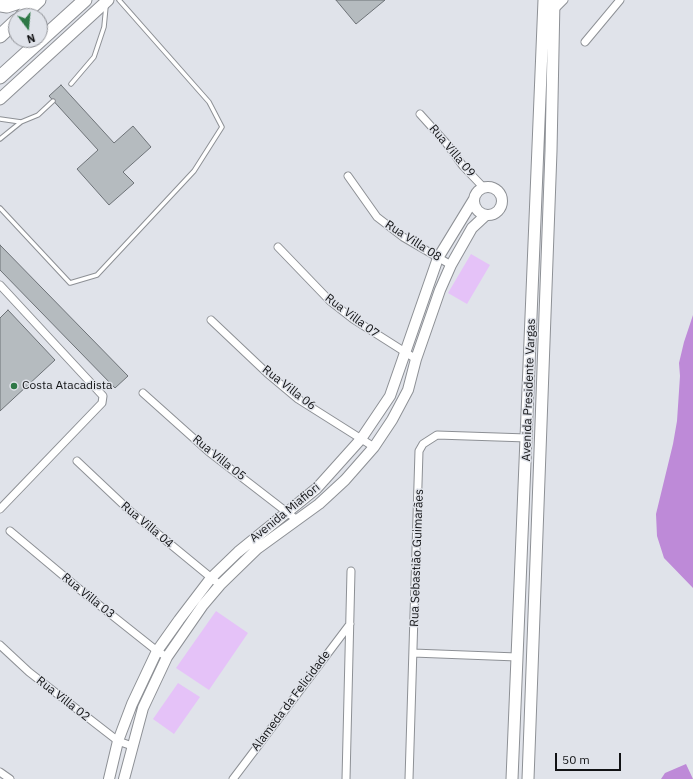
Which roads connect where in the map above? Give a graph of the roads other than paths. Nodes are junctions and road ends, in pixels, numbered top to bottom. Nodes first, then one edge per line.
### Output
1 (25, 0) edge
2 (39, 0) edge
3 (85, 0) edge
4 (119, 0) edge
5 (544, 0) edge
6 (564, 0) edge
7 (620, 0) edge
8 (107, 1) edge
9 (0, 5) edge
10 (554, 5) edge
11 (30, 8) edge
12 (8, 28) edge
13 (0, 36) edge
14 (585, 42) dead end
15 (0, 77) edge
16 (71, 84) dead end
17 (0, 99) edge
18 (53, 102) dead end
19 (420, 114) dead end
20 (0, 119) edge
21 (21, 122) junction
22 (0, 139) edge
23 (348, 176) dead end
24 (484, 188) junction
25 (474, 199) junction
26 (0, 208) edge
27 (486, 215) junction
28 (278, 247) dead end
29 (438, 258) junction
30 (451, 265) junction
31 (0, 285) edge
32 (533, 285) junction
33 (546, 286) junction
34 (210, 320) dead end
35 (406, 354) junction
36 (416, 359) junction
37 (143, 393) dead end
38 (527, 438) junction
39 (361, 439) junction
40 (374, 447) junction
41 (77, 461) dead end
42 (0, 509) edge
43 (287, 512) junction
44 (297, 520) junction
45 (10, 532) dead end
46 (352, 572) dead end
47 (211, 578) junction
48 (220, 584) junction
49 (350, 624) junction
50 (0, 645) edge
51 (156, 651) junction
52 (413, 653) junction
53 (167, 657) junction
54 (518, 657) junction
55 (118, 741) junction
56 (132, 746) junction
57 (0, 772) edge
58 (10, 779) edge
59 (109, 779) edge
60 (124, 779) edge
61 (233, 779) edge
62 (346, 779) edge
63 (409, 779) edge
64 (512, 779) edge
65 (528, 779) edge

1 - 9 highway
2 - 11 highway
3 - 15 highway
4 - 26 lane
5 - 32 main road, Avenida Presidente Vargas
6 - 10 street
7 - 14 street
8 - 16 lane
8 - 17 main road
10 - 33 main road, Avenida Presidente Vargas
12 - 13 highway
18 - 21 lane
19 - 24 street, Rua Villa 09
20 - 21 lane
21 - 22 lane
23 - 29 street, Rua Villa 08
24 - 25 street
24 - 27 street
25 - 27 street
25 - 29 street, Avenida Miafiori
27 - 30 street, Avenida Miafiori
28 - 35 street, Rua Villa 07
29 - 30 street, Rua Villa 08
29 - 35 street, Avenida Miafiori
30 - 36 street, Avenida Miafiori
31 - 42 street
32 - 33 main road
32 - 38 main road, Avenida Presidente Vargas
33 - 65 main road, Avenida Presidente Vargas
34 - 39 street, Rua Villa 06
35 - 36 street, Rua Villa 07
35 - 39 street, Avenida Miafiori
36 - 40 street, Avenida Miafiori
37 - 43 street, Rua Villa 05
38 - 52 street, Rua Sebastião Guimarães
38 - 54 main road, Avenida Presidente Vargas
39 - 40 street, Rua Villa 06
39 - 43 street, Avenida Miafiori
40 - 44 street, Avenida Miafiori
41 - 47 street, Rua Villa 04
43 - 44 street, Rua Villa 05
43 - 47 street, Avenida Miafiori
44 - 48 street, Avenida Miafiori
45 - 51 street, Rua Villa 03
46 - 49 street, Alameda da Felicidade
47 - 48 street, Rua Villa 04
47 - 51 street, Avenida Miafiori
48 - 53 street, Avenida Miafiori
49 - 61 street, Alameda da Felicidade
49 - 62 street, Alameda da Felicidade
50 - 55 street, Rua Villa 02
51 - 53 street, Rua Villa 03
51 - 55 street, Avenida Miafiori
52 - 54 street
52 - 63 street, Rua Sebastião Guimarães
53 - 56 street, Avenida Miafiori
54 - 64 main road, Avenida Presidente Vargas
55 - 56 street, Rua Villa 02
55 - 59 street, Avenida Miafiori
56 - 60 street, Avenida Miafiori
57 - 58 street

